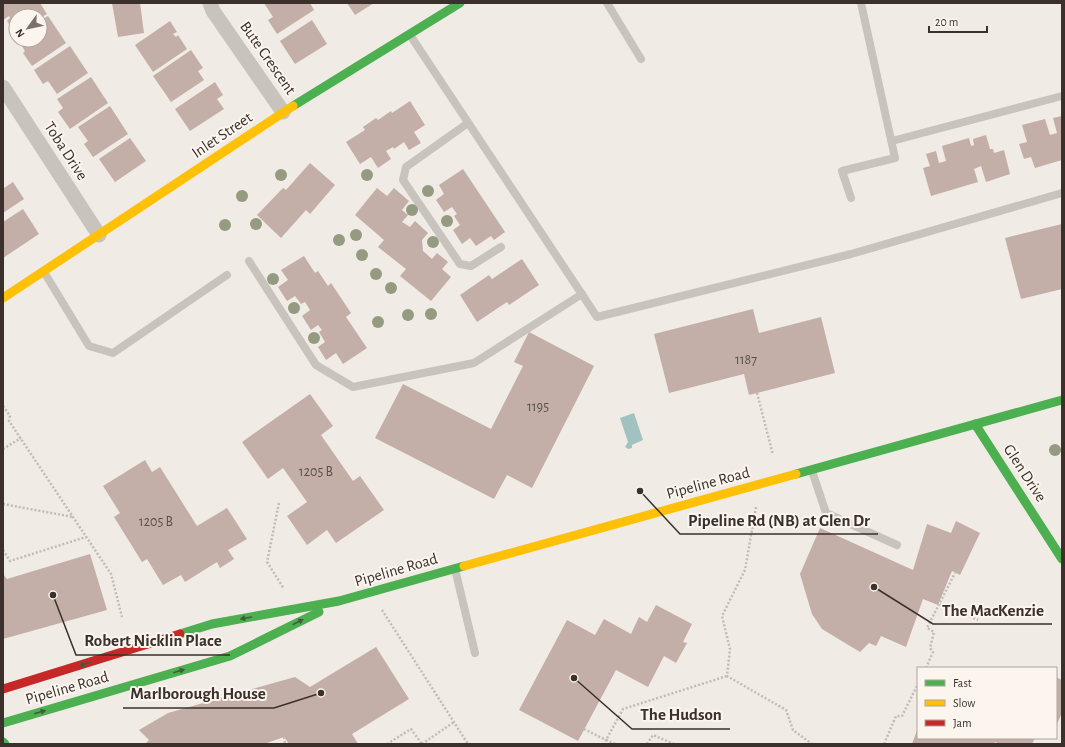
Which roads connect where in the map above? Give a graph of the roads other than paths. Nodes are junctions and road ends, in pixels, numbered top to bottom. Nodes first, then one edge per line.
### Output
1 (210, 3) edge
2 (460, 3) edge
3 (607, 3) edge
4 (861, 3) edge
5 (410, 35) junction
6 (641, 59) dead end
7 (3, 87) edge
8 (1062, 96) edge
9 (284, 112) junction
10 (468, 122) junction
11 (892, 141) junction
12 (1062, 193) edge
13 (851, 198) dead end
14 (99, 234) junction
15 (501, 247) dead end
16 (249, 262) dead end
17 (44, 271) junction
18 (227, 274) dead end
19 (582, 294) junction
20 (3, 298) edge
21 (1062, 400) edge
22 (975, 424) junction
23 (811, 470) junction
24 (897, 545) dead end
25 (1062, 559) edge
26 (455, 569) junction
27 (339, 601) junction
28 (475, 653) dead end
29 (3, 689) edge
30 (3, 723) edge

1 - 9 street, Bute Crescent
2 - 5 main road, Inlet Street
3 - 6 lane
4 - 11 lane
5 - 9 main road, Inlet Street
5 - 10 lane
7 - 14 street, Toba Drive
8 - 11 lane
9 - 14 main road, Inlet Street
10 - 15 lane
10 - 19 lane
11 - 13 lane
12 - 19 lane
14 - 17 main road, Inlet Street
16 - 19 lane
17 - 18 lane
17 - 20 main road, Inlet Street
21 - 22 main road, Pipeline Road
22 - 23 main road, Pipeline Road
22 - 25 main road, Glen Drive
23 - 24 lane
23 - 26 main road, Pipeline Road
26 - 27 main road, Pipeline Road
26 - 28 lane
27 -> 29 main road, Pipeline Road
30 -> 27 main road, Pipeline Road

